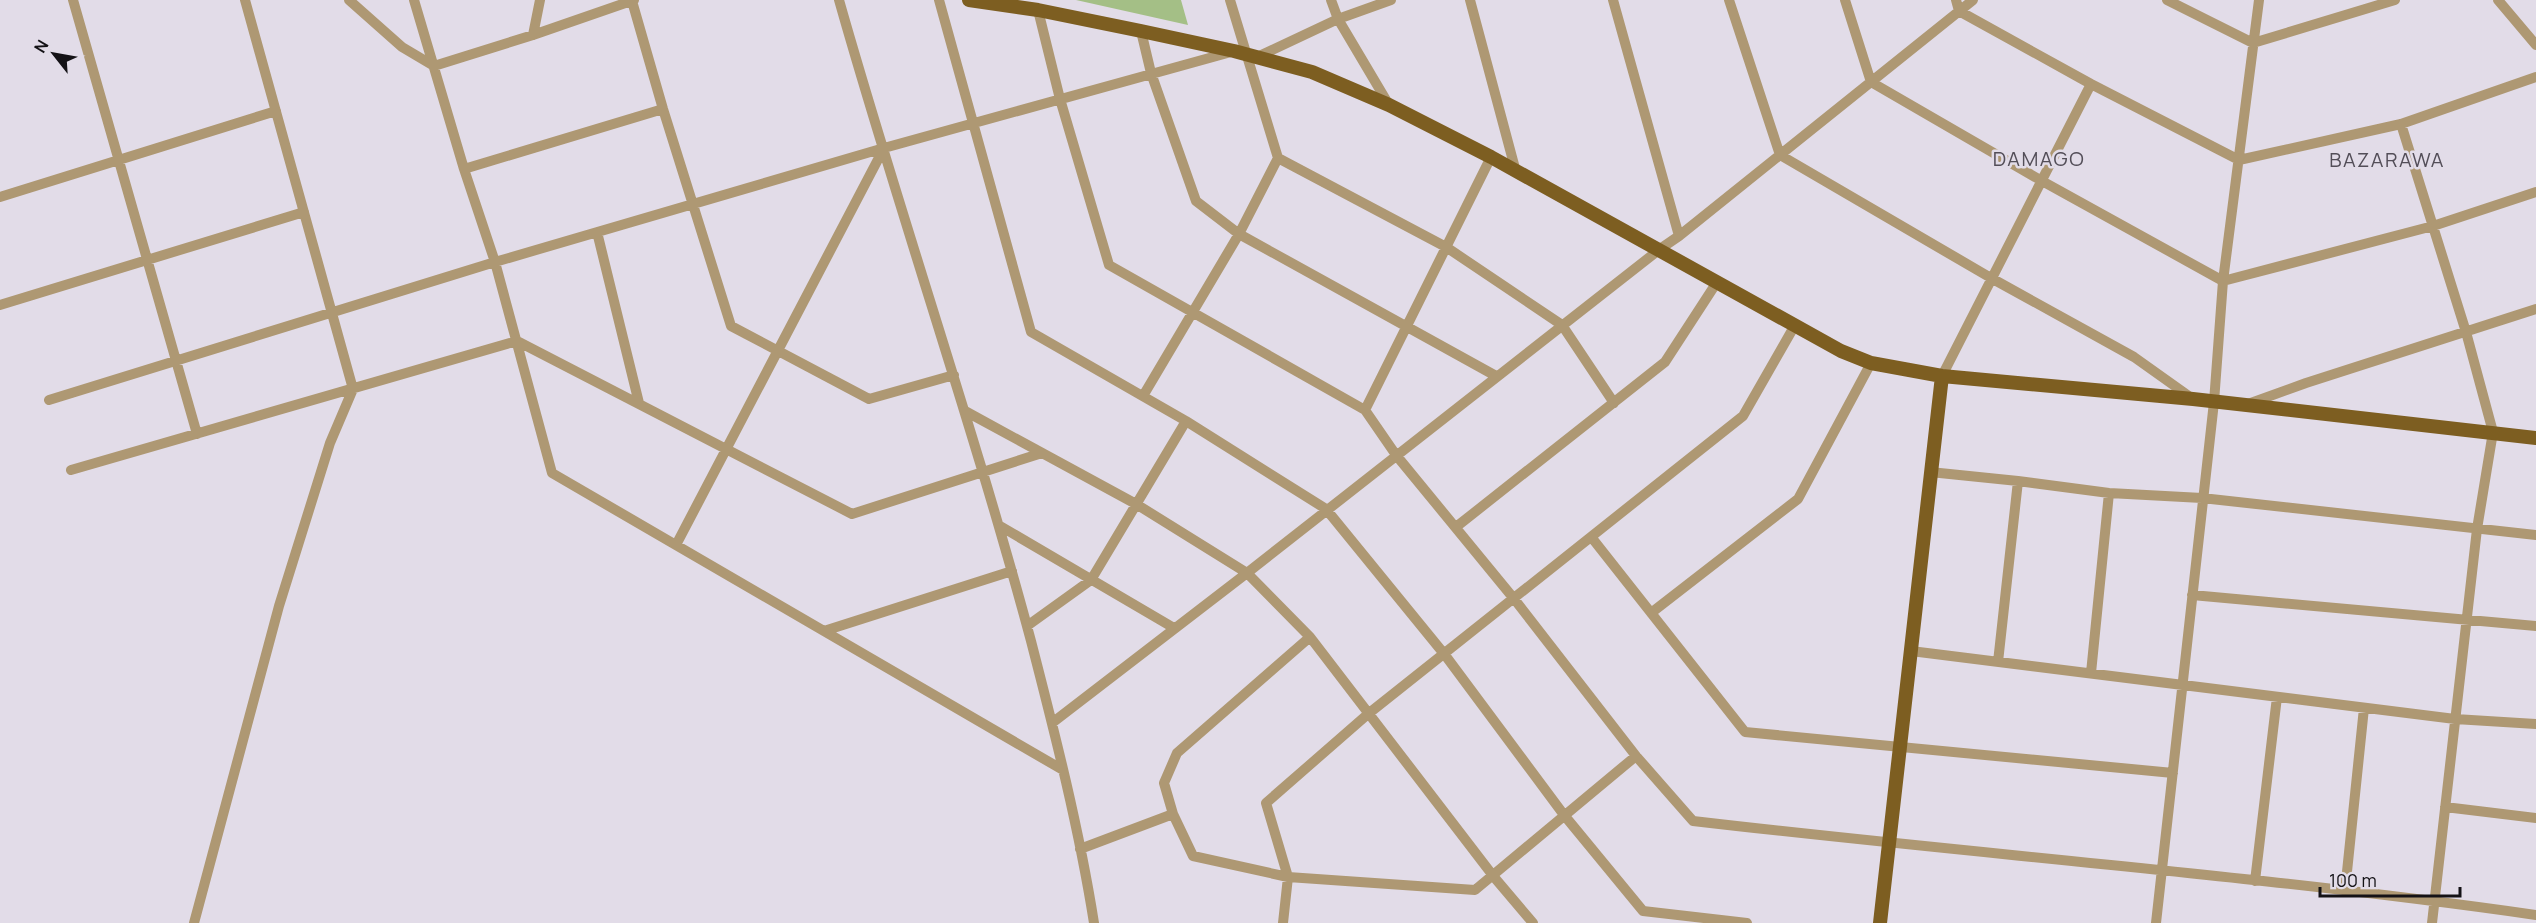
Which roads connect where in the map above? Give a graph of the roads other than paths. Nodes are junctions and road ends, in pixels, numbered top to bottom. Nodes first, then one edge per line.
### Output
1 (73, 0) edge
2 (245, 0) edge
3 (349, 0) edge
4 (414, 0) edge
5 (540, 0) edge
6 (839, 0) edge
7 (939, 0) edge
8 (969, 0) edge
9 (1230, 0) edge
10 (1331, 0) edge
11 (1390, 0) edge
12 (1470, 0) edge
13 (1613, 0) edge
14 (1729, 0) edge
15 (1845, 0) edge
16 (1973, 0) edge
17 (2167, 0) edge
18 (2259, 0) edge
19 (2395, 0) edge
20 (2498, 0) edge
21 (633, 1) edge
22 (1958, 5) edge
23 (1038, 10) junction
24 (1338, 19) junction
25 (1141, 31) junction
26 (533, 35) junction
27 (2253, 43) junction
28 (2536, 45) edge
29 (1245, 54) junction
30 (434, 66) junction
31 (1151, 72) junction
32 (2536, 77) edge
33 (1871, 82) junction
34 (2091, 84) junction
35 (1060, 99) junction
36 (1389, 105) junction
37 (663, 109) junction
38 (276, 111) junction
39 (972, 124) junction
40 (2401, 124) junction
41 (884, 148) junction
42 (1780, 155) junction
43 (1491, 157) junction
44 (1278, 158) junction
45 (119, 160) junction
46 (2239, 160) junction
47 (464, 169) junction
48 (1516, 172) junction
49 (2042, 181) junction
50 (2536, 192) edge
51 (0, 197) edge
52 (695, 204) junction
53 (304, 212) junction
54 (2433, 226) junction
55 (597, 232) junction
56 (1239, 234) junction
57 (1679, 236) junction
58 (1446, 247) junction
59 (1660, 249) junction
60 (147, 260) junction
61 (495, 262) junction
62 (1991, 278) junction
63 (2223, 281) junction
64 (1717, 282) junction
65 (0, 305) edge
66 (2536, 309) edge
67 (332, 312) junction
68 (1194, 313) junction
69 (1562, 325) junction
70 (1795, 325) junction
71 (1408, 326) junction
72 (2466, 332) junction
73 (517, 341) junction
74 (778, 351) junction
75 (176, 360) junction
76 (1871, 363) junction
77 (954, 375) junction
78 (1496, 376) junction
79 (1942, 376) junction
80 (353, 388) junction
81 (1143, 396) junction
82 (2193, 399) junction
83 (49, 400) dead end
84 (2214, 402) junction
85 (639, 403) junction
86 (1614, 403) junction
87 (2245, 405) junction
88 (1365, 410) junction
89 (965, 411) junction
90 (1185, 421) junction
91 (2493, 432) junction
92 (197, 434) junction
93 (2536, 438) edge
94 (726, 448) junction
95 (1042, 453) junction
96 (1396, 455) junction
97 (71, 470) dead end
98 (984, 472) junction
99 (1930, 472) junction
100 (2018, 481) junction
101 (2109, 493) junction
102 (2202, 498) junction
103 (1136, 504) junction
104 (1326, 509) junction
105 (1000, 526) junction
106 (1456, 527) junction
107 (2477, 529) junction
108 (2536, 535) edge
109 (1592, 538) junction
110 (676, 545) junction
111 (1012, 572) junction
112 (1247, 573) junction
113 (1091, 580) junction
114 (2192, 595) junction
115 (1515, 600) junction
116 (1651, 613) junction
117 (2466, 620) junction
118 (1027, 626) junction
119 (2536, 626) edge
120 (1174, 628) junction
121 (824, 631) junction
122 (1310, 637) junction
123 (1911, 651) junction
124 (1445, 655) junction
125 (1998, 662) junction
126 (2091, 673) junction
127 (2182, 684) junction
128 (2277, 697) junction
129 (2364, 708) junction
130 (1368, 714) junction
131 (2455, 719) junction
132 (1052, 723) junction
133 (2536, 724) edge
134 (1900, 747) junction
135 (1636, 756) junction
136 (1063, 770) junction
137 (2173, 773) junction
138 (2445, 807) junction
139 (1173, 814) junction
140 (1564, 815) junction
141 (2536, 818) edge
142 (1889, 844) junction
143 (1080, 849) junction
144 (2162, 872) junction
145 (1494, 877) junction
146 (1288, 878) junction
147 (2255, 881) junction
148 (2345, 891) junction
149 (2434, 901) junction
150 (2536, 915) edge
151 (194, 923) edge
152 (1094, 923) edge
153 (1283, 923) edge
154 (1533, 923) edge
155 (1747, 923) edge
156 (1880, 923) edge
157 (2156, 923) edge
158 (2432, 923) edge

1 - 45 street
2 - 38 street
3 - 30 street
4 - 30 street
5 - 26 street
6 - 41 street
7 - 39 street
8 - 23 main road
9 - 29 street
10 - 24 street
11 - 24 street
12 - 48 street
13 - 57 street
14 - 42 street
15 - 33 street
16 - 22 street
17 - 27 street
18 - 27 street
19 - 27 street
20 - 28 street
21 - 26 street
21 - 37 street
22 - 33 street
22 - 34 street
23 - 25 main road
23 - 35 street
24 - 29 street
24 - 36 street
25 - 29 main road
25 - 31 street
26 - 30 street
27 - 46 street
29 - 31 street
29 - 36 main road
29 - 44 street
30 - 47 street
31 - 35 street
31 - 56 street
32 - 40 street
33 - 42 street
33 - 49 street
34 - 46 street
34 - 49 street
35 - 39 street
35 - 68 street
36 - 43 main road
37 - 47 street
37 - 52 street
38 - 45 street
38 - 53 street
39 - 41 street
39 - 81 street
40 - 46 street
40 - 54 street
41 - 52 street
41 - 74 street
41 - 77 street
42 - 57 street
42 - 62 street
43 - 48 main road
43 - 58 street
44 - 56 street
44 - 58 street
45 - 51 street
45 - 60 street
46 - 63 street
47 - 61 street
48 - 59 main road
49 - 62 street
49 - 63 street
50 - 54 street
52 - 55 street
52 - 74 street
53 - 60 street
53 - 67 street
54 - 63 street
54 - 72 street
55 - 61 street
55 - 85 street
56 - 68 street
56 - 71 street
57 - 59 street
58 - 69 street
58 - 71 street
59 - 64 main road
59 - 69 street
60 - 65 street
60 - 75 street
61 - 67 street
61 - 73 street
62 - 79 street
62 - 82 street
63 - 84 street
64 - 70 main road
64 - 86 street
66 - 72 street
67 - 75 street
67 - 80 street
68 - 81 street
68 - 88 street
69 - 78 street
69 - 86 street
70 - 76 main road
70 - 109 street
71 - 78 street
71 - 88 street
72 - 87 street
72 - 91 street
73 - 80 street
73 - 85 street
73 - 110 street
74 - 77 street
74 - 94 street
75 - 83 street
75 - 92 street
76 - 79 main road
76 - 116 street
77 - 89 street
78 - 96 street
79 - 82 main road
79 - 99 main road
80 - 92 street
80 - 151 street
81 - 90 street
82 - 84 main road
84 - 87 main road
84 - 102 street
85 - 94 street
86 - 106 street
87 - 91 main road
88 - 96 street
89 - 95 street
89 - 98 street
90 - 103 street
90 - 104 street
91 - 93 main road
91 - 107 street
92 - 97 street
94 - 98 street
94 - 110 street
95 - 98 street
95 - 103 street
96 - 104 street
96 - 106 street
98 - 105 street
99 - 100 street
99 - 123 main road
100 - 101 street
100 - 125 street
101 - 102 street
101 - 126 street
102 - 107 street
102 - 114 street
103 - 112 street
103 - 113 street
104 - 112 street
104 - 124 street
105 - 111 street
105 - 113 street
106 - 115 street
107 - 108 street
107 - 117 street
109 - 115 street
109 - 116 street
110 - 121 street
111 - 118 street
111 - 121 street
112 - 120 street
112 - 122 street
113 - 118 street
113 - 120 street
114 - 117 street
114 - 127 street
115 - 124 street
115 - 135 street
116 - 134 street
117 - 119 street
117 - 131 street
118 - 132 street
120 - 132 street
121 - 136 street
122 - 130 street
122 - 139 street
123 - 125 street
123 - 134 main road
124 - 130 street
124 - 140 street
125 - 126 street
126 - 127 street
127 - 128 street
127 - 137 street
128 - 129 street
128 - 147 street
129 - 131 street
129 - 148 street
130 - 145 street
130 - 146 street
131 - 133 street
131 - 138 street
132 - 136 street
134 - 137 street
134 - 142 main road
135 - 140 street
135 - 142 street
136 - 143 street
137 - 144 street
138 - 141 street
138 - 149 street
139 - 143 street
139 - 146 street
140 - 145 street
140 - 155 street
142 - 144 street
142 - 156 main road
143 - 152 street
144 - 147 street
144 - 157 street
145 - 146 street
145 - 154 street
146 - 153 street
147 - 148 street
148 - 149 street
149 - 150 street
149 - 158 street

